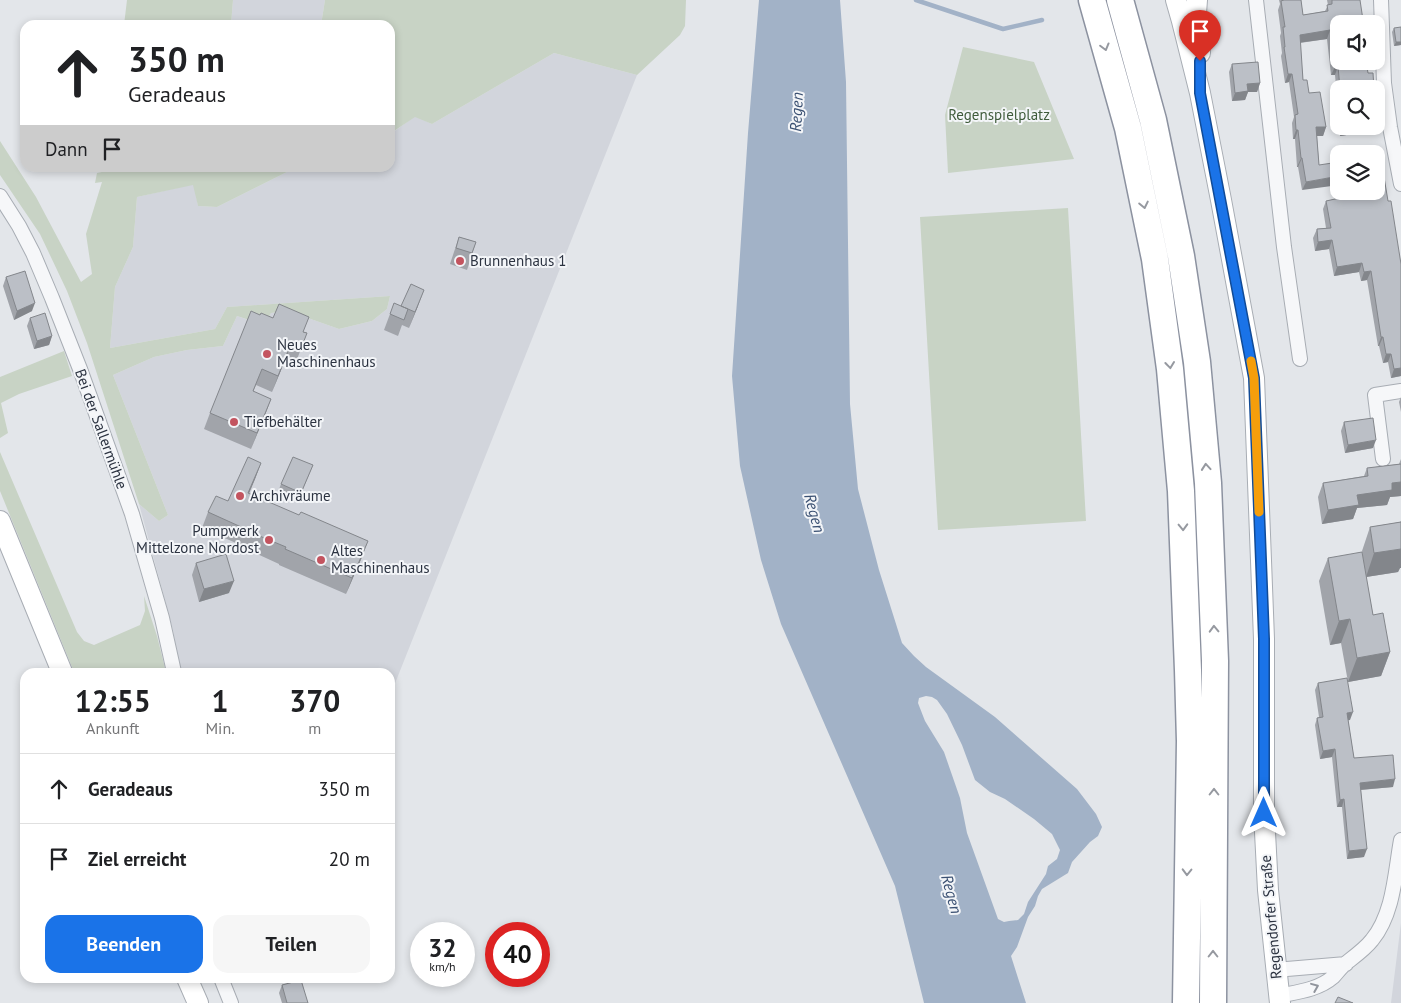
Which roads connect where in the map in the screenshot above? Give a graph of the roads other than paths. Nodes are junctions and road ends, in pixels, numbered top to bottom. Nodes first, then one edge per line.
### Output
1 (1092, 0) edge
2 (1120, 0) edge
3 (1176, 0) edge
4 (1197, 0) edge
5 (1256, 0) edge
6 (1381, 0) edge
7 (1200, 93) junction
8 (1395, 126) edge
9 (1401, 184) edge
10 (0, 196) edge
11 (1300, 359) dead end
12 (1401, 391) edge
13 (1383, 459) dead end
14 (0, 521) edge
15 (60, 668) edge
16 (173, 668) edge
17 (1401, 840) edge
18 (1346, 964) junction
19 (1275, 970) junction
20 (190, 983) edge
21 (224, 983) edge
22 (1279, 999) edge
23 (198, 1003) edge
24 (231, 1003) edge
25 (1186, 1003) edge
26 (1213, 1003) edge

1 -> 25 highway
26 -> 2 highway
3 - 7 street, Regendorfer Straße
4 - 7 street
5 - 11 street
6 - 8 street
7 - 19 street, Regendorfer Straße
8 - 9 street
10 - 16 street, Bei der Sallermühle
12 - 13 street
14 - 15 street
17 - 18 street
18 - 19 street
22 -> 18 street
19 - 22 street, Regendorfer Straße
20 - 23 street
21 - 24 street

